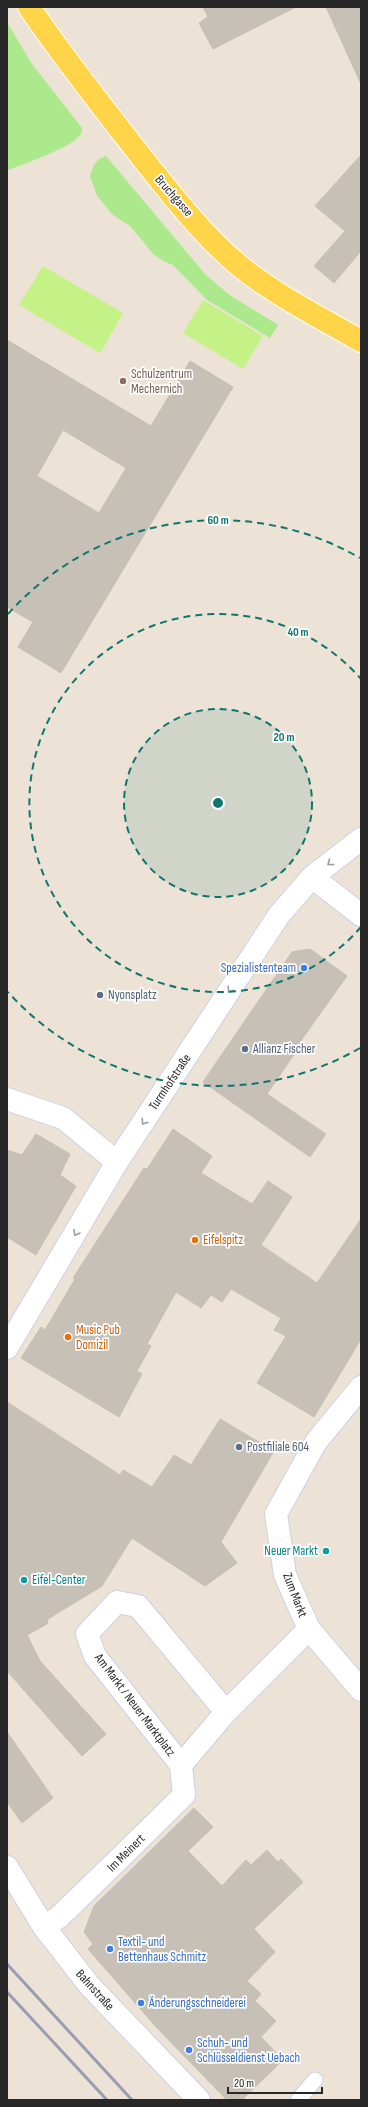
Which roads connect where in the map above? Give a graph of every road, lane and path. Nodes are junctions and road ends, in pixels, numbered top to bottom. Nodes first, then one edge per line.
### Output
1 (29, 7) edge
2 (361, 341) edge
3 (361, 839) edge
4 (312, 877) junction
5 (361, 915) edge
6 (7, 1099) edge
7 (117, 1162) junction
8 (7, 1348) edge
9 (361, 1387) edge
10 (309, 1629) junction
11 (361, 1690) edge
12 (226, 1712) junction
13 (181, 1765) junction
14 (7, 1867) edge
15 (44, 1927) junction
16 (315, 2080) dead end
17 (199, 2100) edge
18 (298, 2100) edge

1 - 2 main road, Bruchgasse
3 -> 4 street, Turmhofstraße
4 - 5 street
4 -> 7 street, Turmhofstraße
6 - 7 street
7 -> 8 street, Turmhofstraße
9 - 10 street, Zum Markt
10 - 11 street, Zum Markt
10 - 12 street, Am Markt / Neuer Marktplatz
12 - 13 street, Am Markt / Neuer Marktplatz
12 - 13 street, Am Markt / Neuer Marktplatz
13 - 15 street, Im Meinert
14 - 15 street, Bahnstraße
15 - 17 street, Bahnstraße
16 - 18 lane

